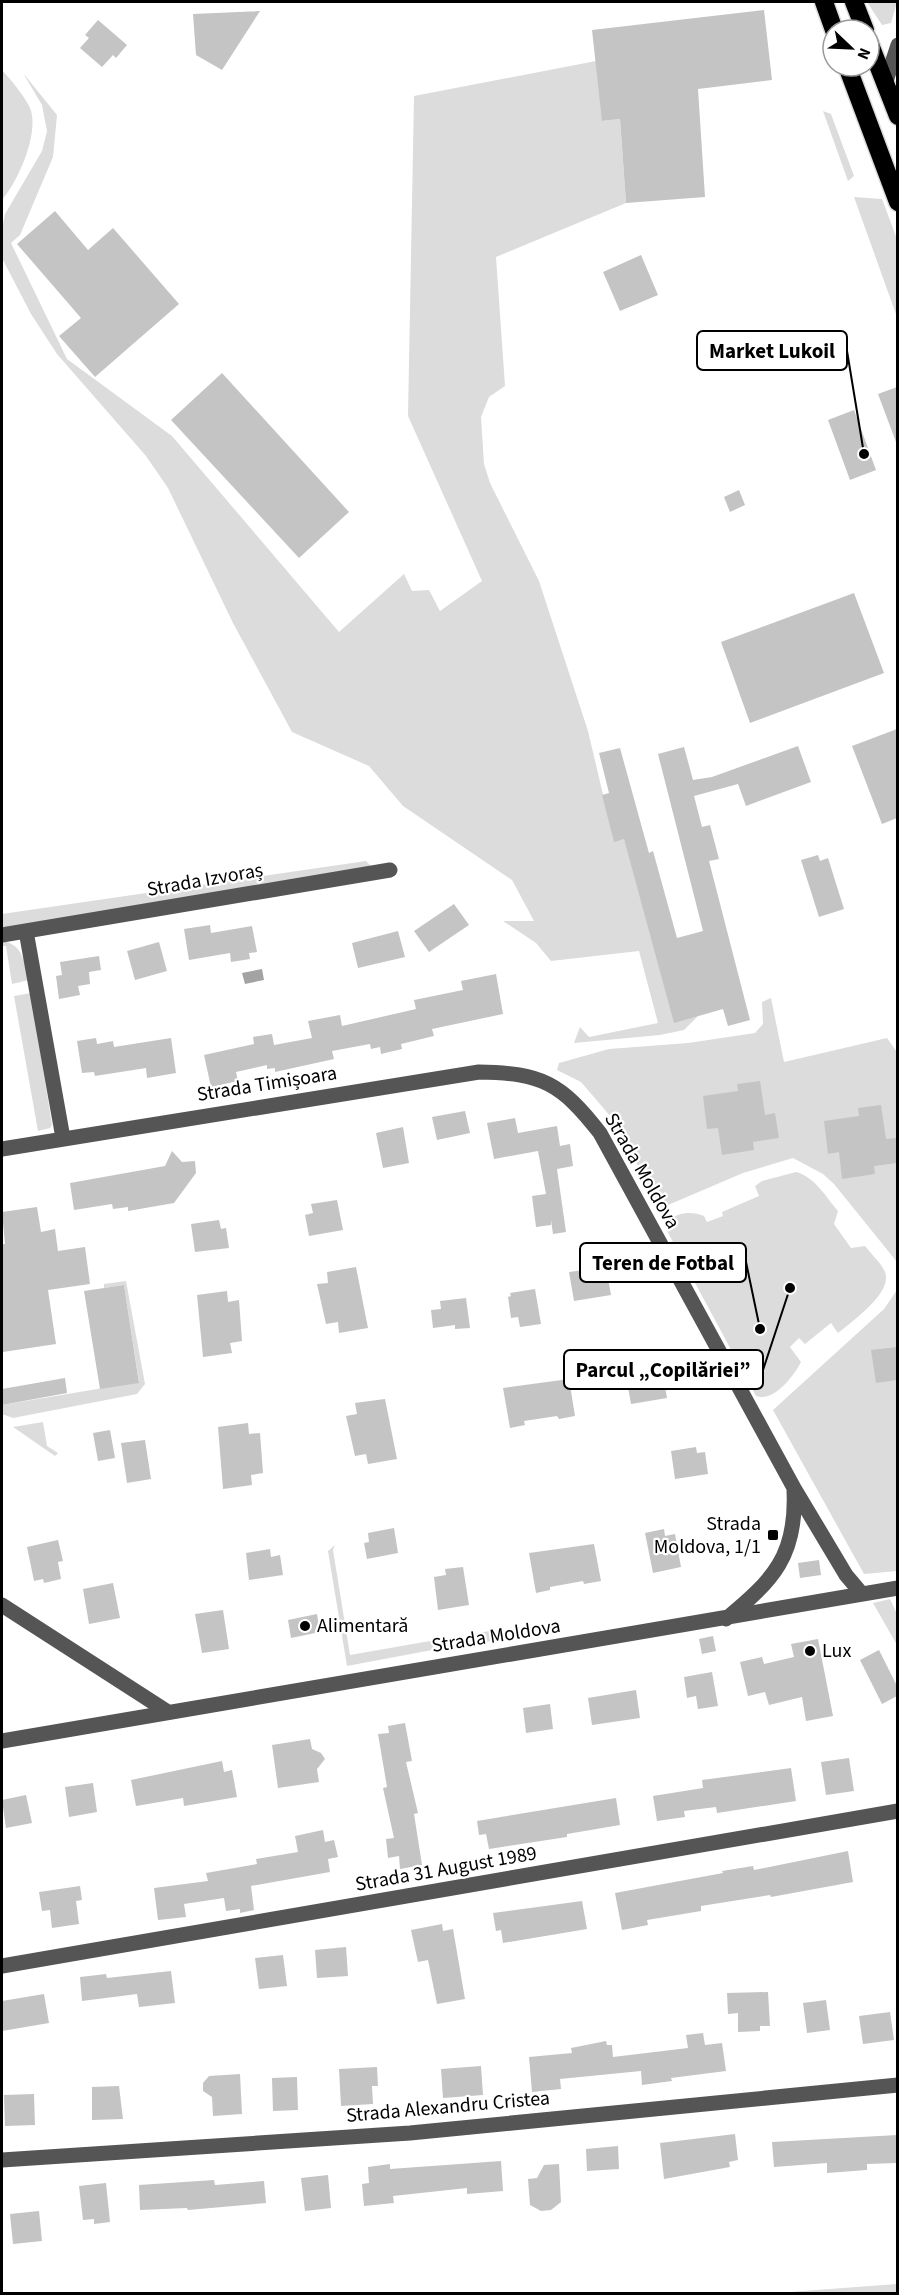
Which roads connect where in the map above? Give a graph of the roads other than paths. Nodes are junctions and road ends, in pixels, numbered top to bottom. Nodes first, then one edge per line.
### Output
1 (824, 2) edge
2 (854, 2) edge
3 (830, 18) edge
4 (860, 18) edge
5 (897, 45) edge
6 (881, 74) edge
7 (852, 78) edge
8 (885, 84) junction
9 (897, 117) edge
10 (897, 201) edge
11 (390, 870) dead end
12 (26, 931) junction
13 (2, 935) edge
14 (539, 1079) joint
15 (63, 1138) junction
16 (2, 1149) edge
17 (794, 1488) junction
18 (897, 1588) edge
19 (862, 1594) junction
20 (2, 1605) edge
21 (725, 1619) junction
22 (168, 1712) junction
23 (2, 1741) edge
24 (897, 1812) edge
25 (2, 1966) edge
26 (897, 2085) edge
27 (2, 2160) edge

1 - 3 highway
2 - 4 highway
5 - 8 street
6 - 8 highway
7 - 10 highway
8 - 9 highway
11 - 12 street, Strada Izvoraș
12 - 13 street, Strada Izvoraș
12 - 15 street
14 - 15 street, Strada Timișoara
14 - 17 street, Strada Moldova
15 - 16 street, Strada Timișoara
17 - 19 street, Strada Moldova
17 - 21 street, Strada Moldova
18 - 19 street, Strada Moldova
19 - 21 street, Strada Moldova
20 - 22 street
21 - 22 street, Strada Moldova
22 - 23 street, Strada Moldova
24 - 25 street, Strada 31 August 1989
26 - 27 street, Strada Alexandru Cristea

